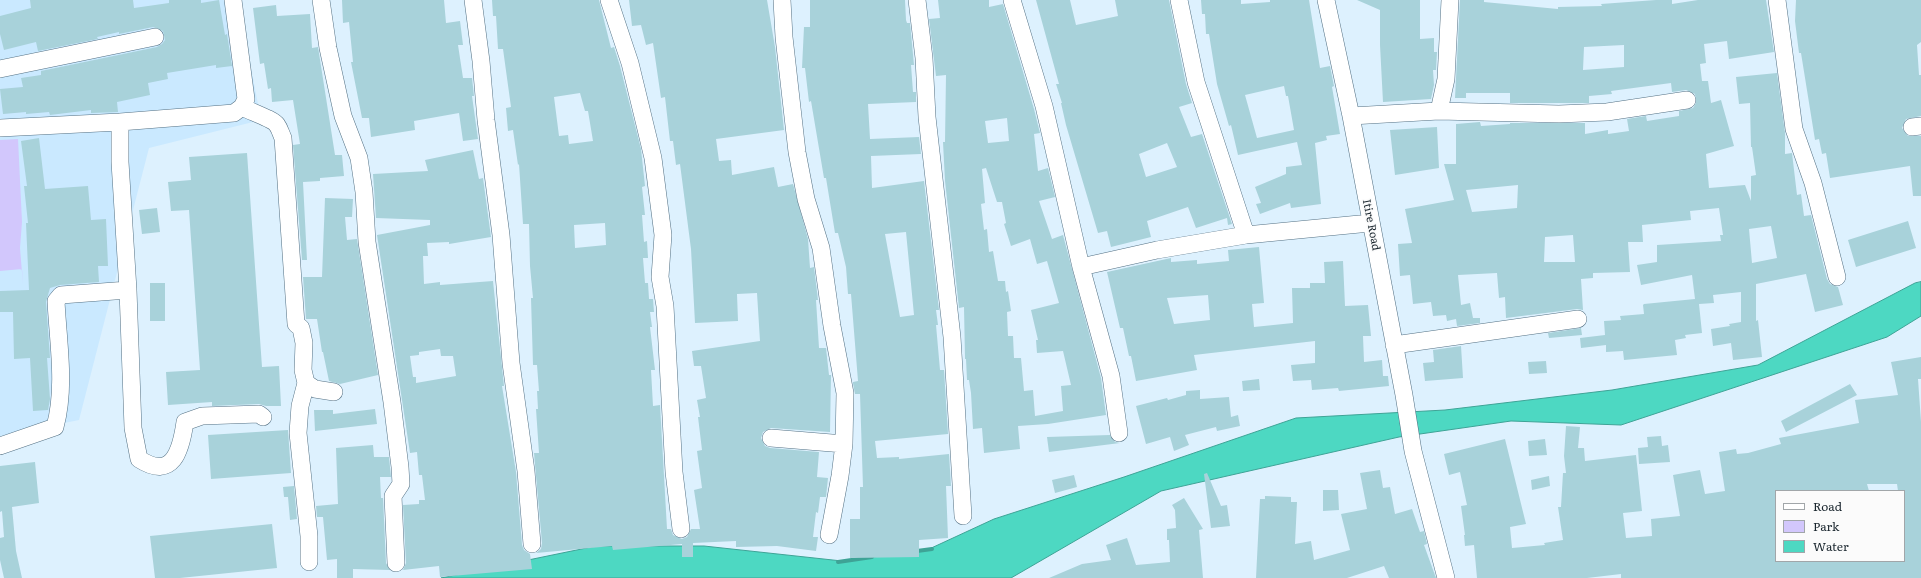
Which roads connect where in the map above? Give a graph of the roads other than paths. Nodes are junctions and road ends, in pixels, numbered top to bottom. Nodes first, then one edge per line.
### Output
1 (232, 0) edge
2 (321, 0) edge
3 (473, 0) edge
4 (609, 0) edge
5 (782, 0) edge
6 (917, 0) edge
7 (1012, 0) edge
8 (1180, 0) edge
9 (1326, 0) edge
10 (1450, 0) edge
11 (1777, 0) edge
12 (155, 37) dead end
13 (0, 69) edge
14 (1687, 100) dead end
15 (242, 107) junction
16 (1439, 111) junction
17 (1351, 116) junction
18 (120, 122) junction
19 (0, 128) edge
20 (1370, 223) junction
21 (1246, 235) junction
22 (1081, 267) junction
23 (1838, 277) dead end
24 (128, 290) junction
25 (1578, 319) dead end
26 (1394, 345) junction
27 (306, 383) junction
28 (334, 392) dead end
29 (263, 417) dead end
30 (1118, 434) dead end
31 (771, 438) dead end
32 (844, 444) junction
33 (0, 446) edge
34 (963, 516) dead end
35 (681, 529) dead end
36 (829, 535) dead end
37 (532, 544) dead end
38 (309, 562) dead end
39 (396, 563) dead end
40 (1445, 578) edge

1 - 15 street
2 - 39 street
3 - 37 street
4 - 35 street
5 - 32 street
6 - 34 street
7 - 22 street
8 - 21 street
9 - 17 street, Itire Road
10 - 16 street
11 - 23 street
12 - 13 street
14 - 16 street
15 - 18 street
15 - 27 street
16 - 17 street
17 - 20 street, Itire Road
18 - 19 street
18 - 24 street
20 - 21 street
20 - 26 street, Itire Road
21 - 22 street
22 - 30 street
24 - 29 street
24 - 33 street
25 - 26 street
26 - 40 street, Itire Road
27 - 28 street
27 - 38 street
31 - 32 street
32 - 36 street

